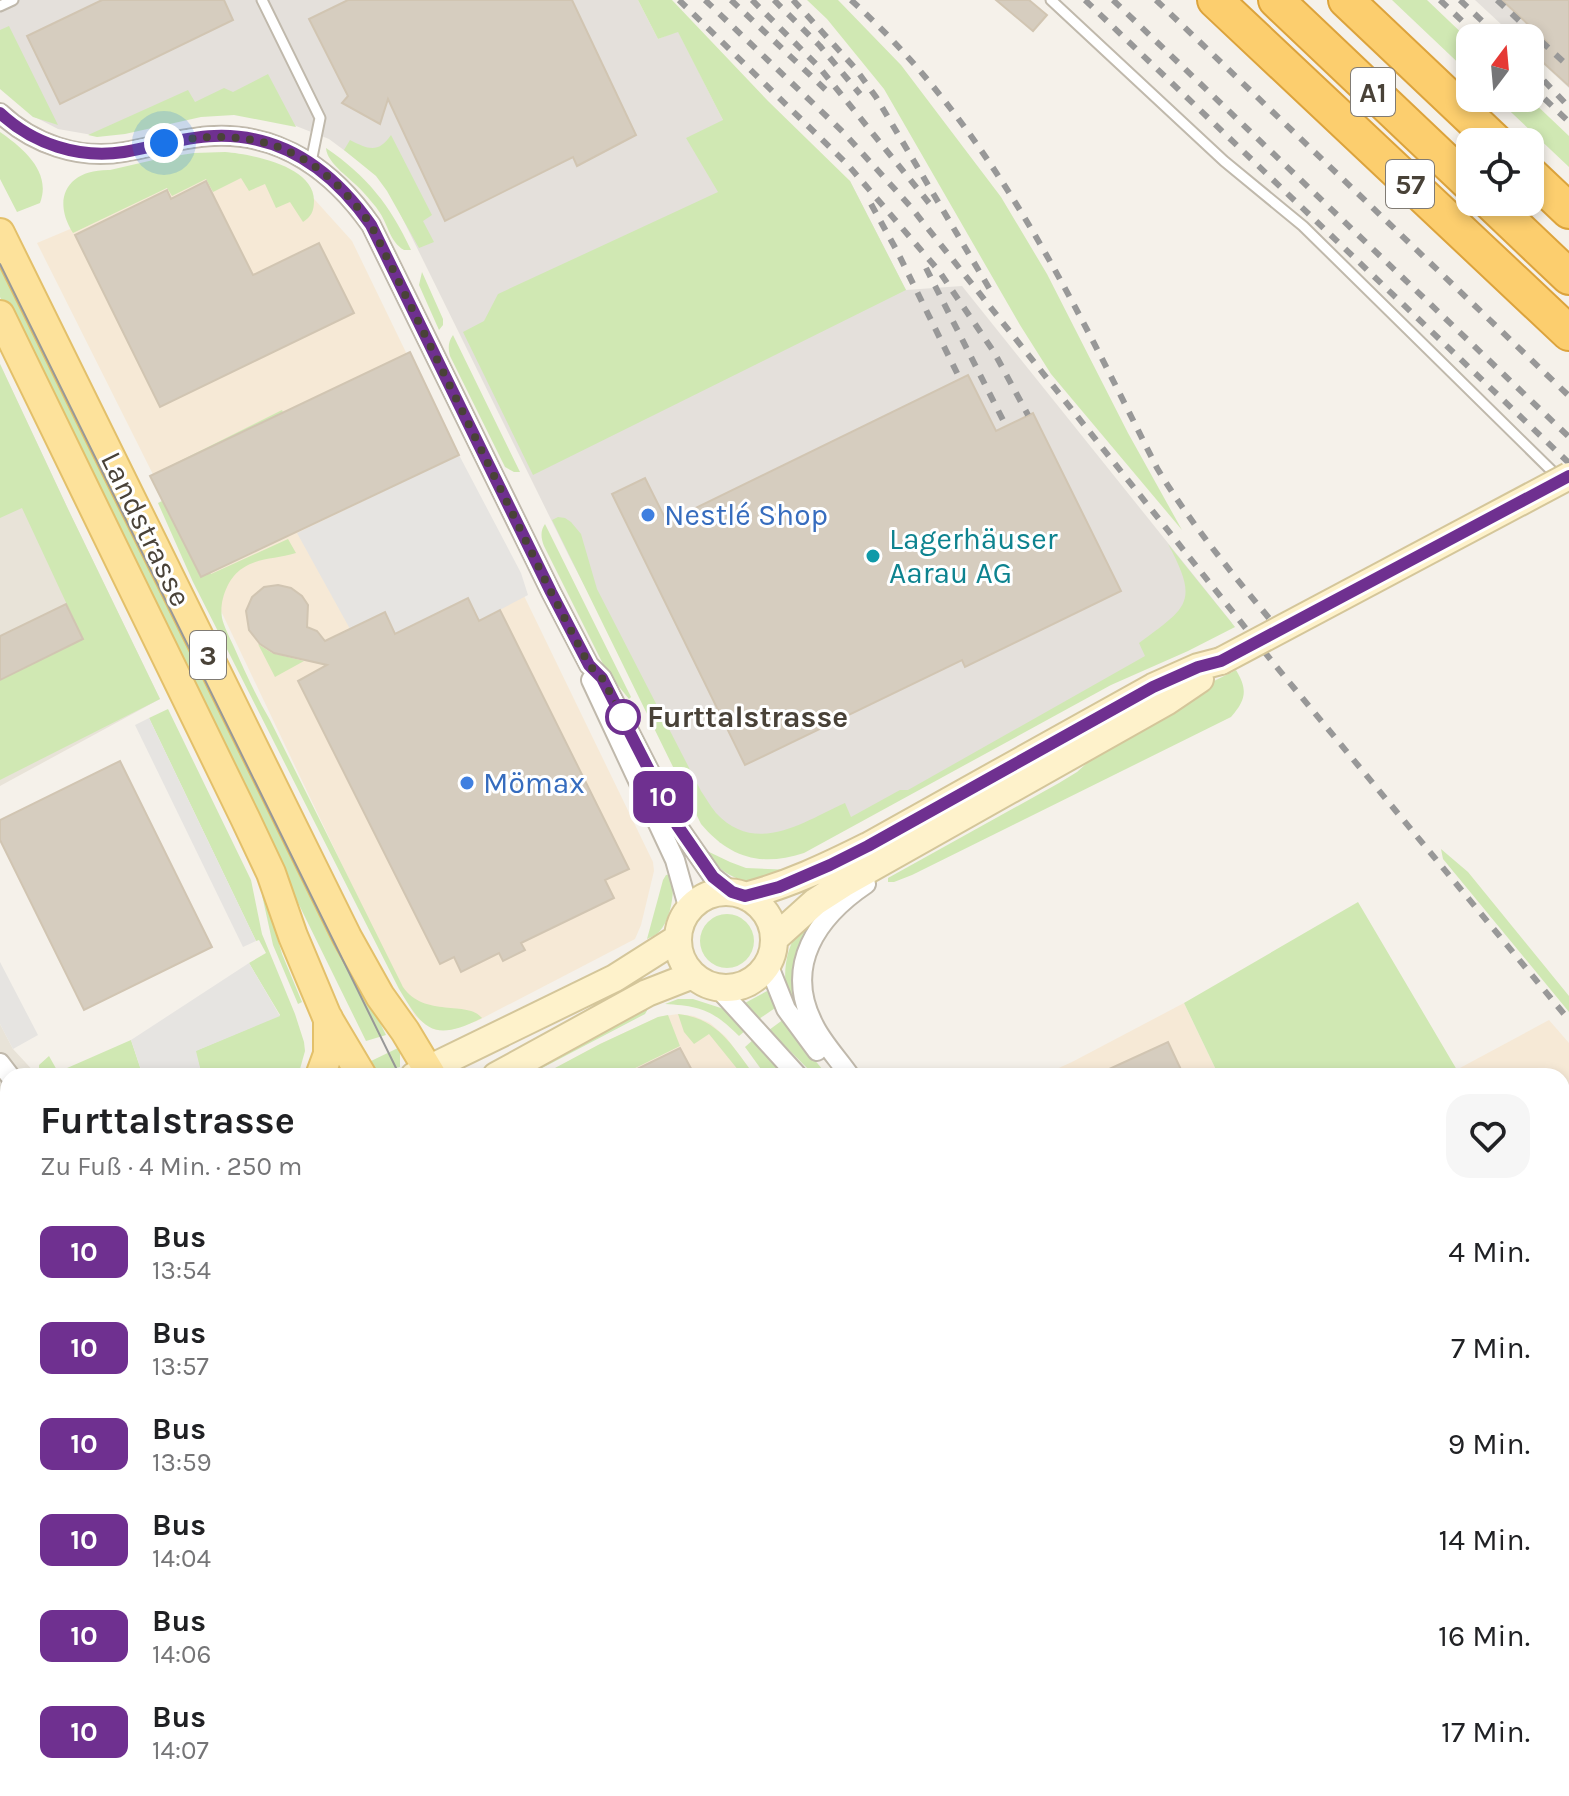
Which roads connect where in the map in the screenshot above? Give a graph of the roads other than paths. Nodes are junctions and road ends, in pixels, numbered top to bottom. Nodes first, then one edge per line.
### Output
1 (13, 0) edge
2 (262, 0) edge
3 (1051, 0) edge
4 (1215, 0) edge
5 (1276, 0) edge
6 (1346, 0) edge
7 (0, 6) edge
8 (0, 113) edge
9 (1481, 128) edge
10 (311, 162) junction
11 (1456, 171) edge
12 (1544, 187) edge
13 (1569, 211) edge
14 (1505, 216) edge
15 (0, 233) edge
16 (1569, 277) edge
17 (0, 315) edge
18 (1569, 333) edge
19 (1569, 476) edge
20 (1569, 487) edge
21 (1221, 661) junction
22 (589, 665) junction
23 (977, 809) junction
24 (738, 894) junction
25 (689, 910) junction
26 (678, 938) junction
27 (771, 951) junction
28 (693, 975) junction
29 (717, 987) junction
30 (327, 1017) junction
31 (323, 1068) edge
32 (357, 1068) edge
33 (422, 1068) edge
34 (437, 1068) edge
35 (511, 1068) edge
36 (791, 1068) edge
37 (832, 1068) edge
38 (844, 1068) edge

1 - 7 lane
2 - 10 lane
3 - 20 lane
4 - 18 highway, 57
5 - 11 highway, A1
6 - 9 highway, A1
8 - 10 street
10 - 22 street
12 - 13 highway
14 - 16 highway
15 - 33 main road, Landstrasse / 3
17 - 30 main road, Landstrasse / 3
19 - 21 main road, bridge
21 - 23 main road
21 - 24 main road
22 - 24 street
22 - 25 street
23 - 27 main road
23 - 38 street
24 - 25 main road
24 - 27 main road
25 - 26 main road
26 - 28 main road
26 - 34 main road
27 - 29 main road
27 - 37 street
28 - 29 main road
28 - 35 main road
29 - 36 street
30 - 31 main road
30 - 32 main road, Landstrasse / 3

